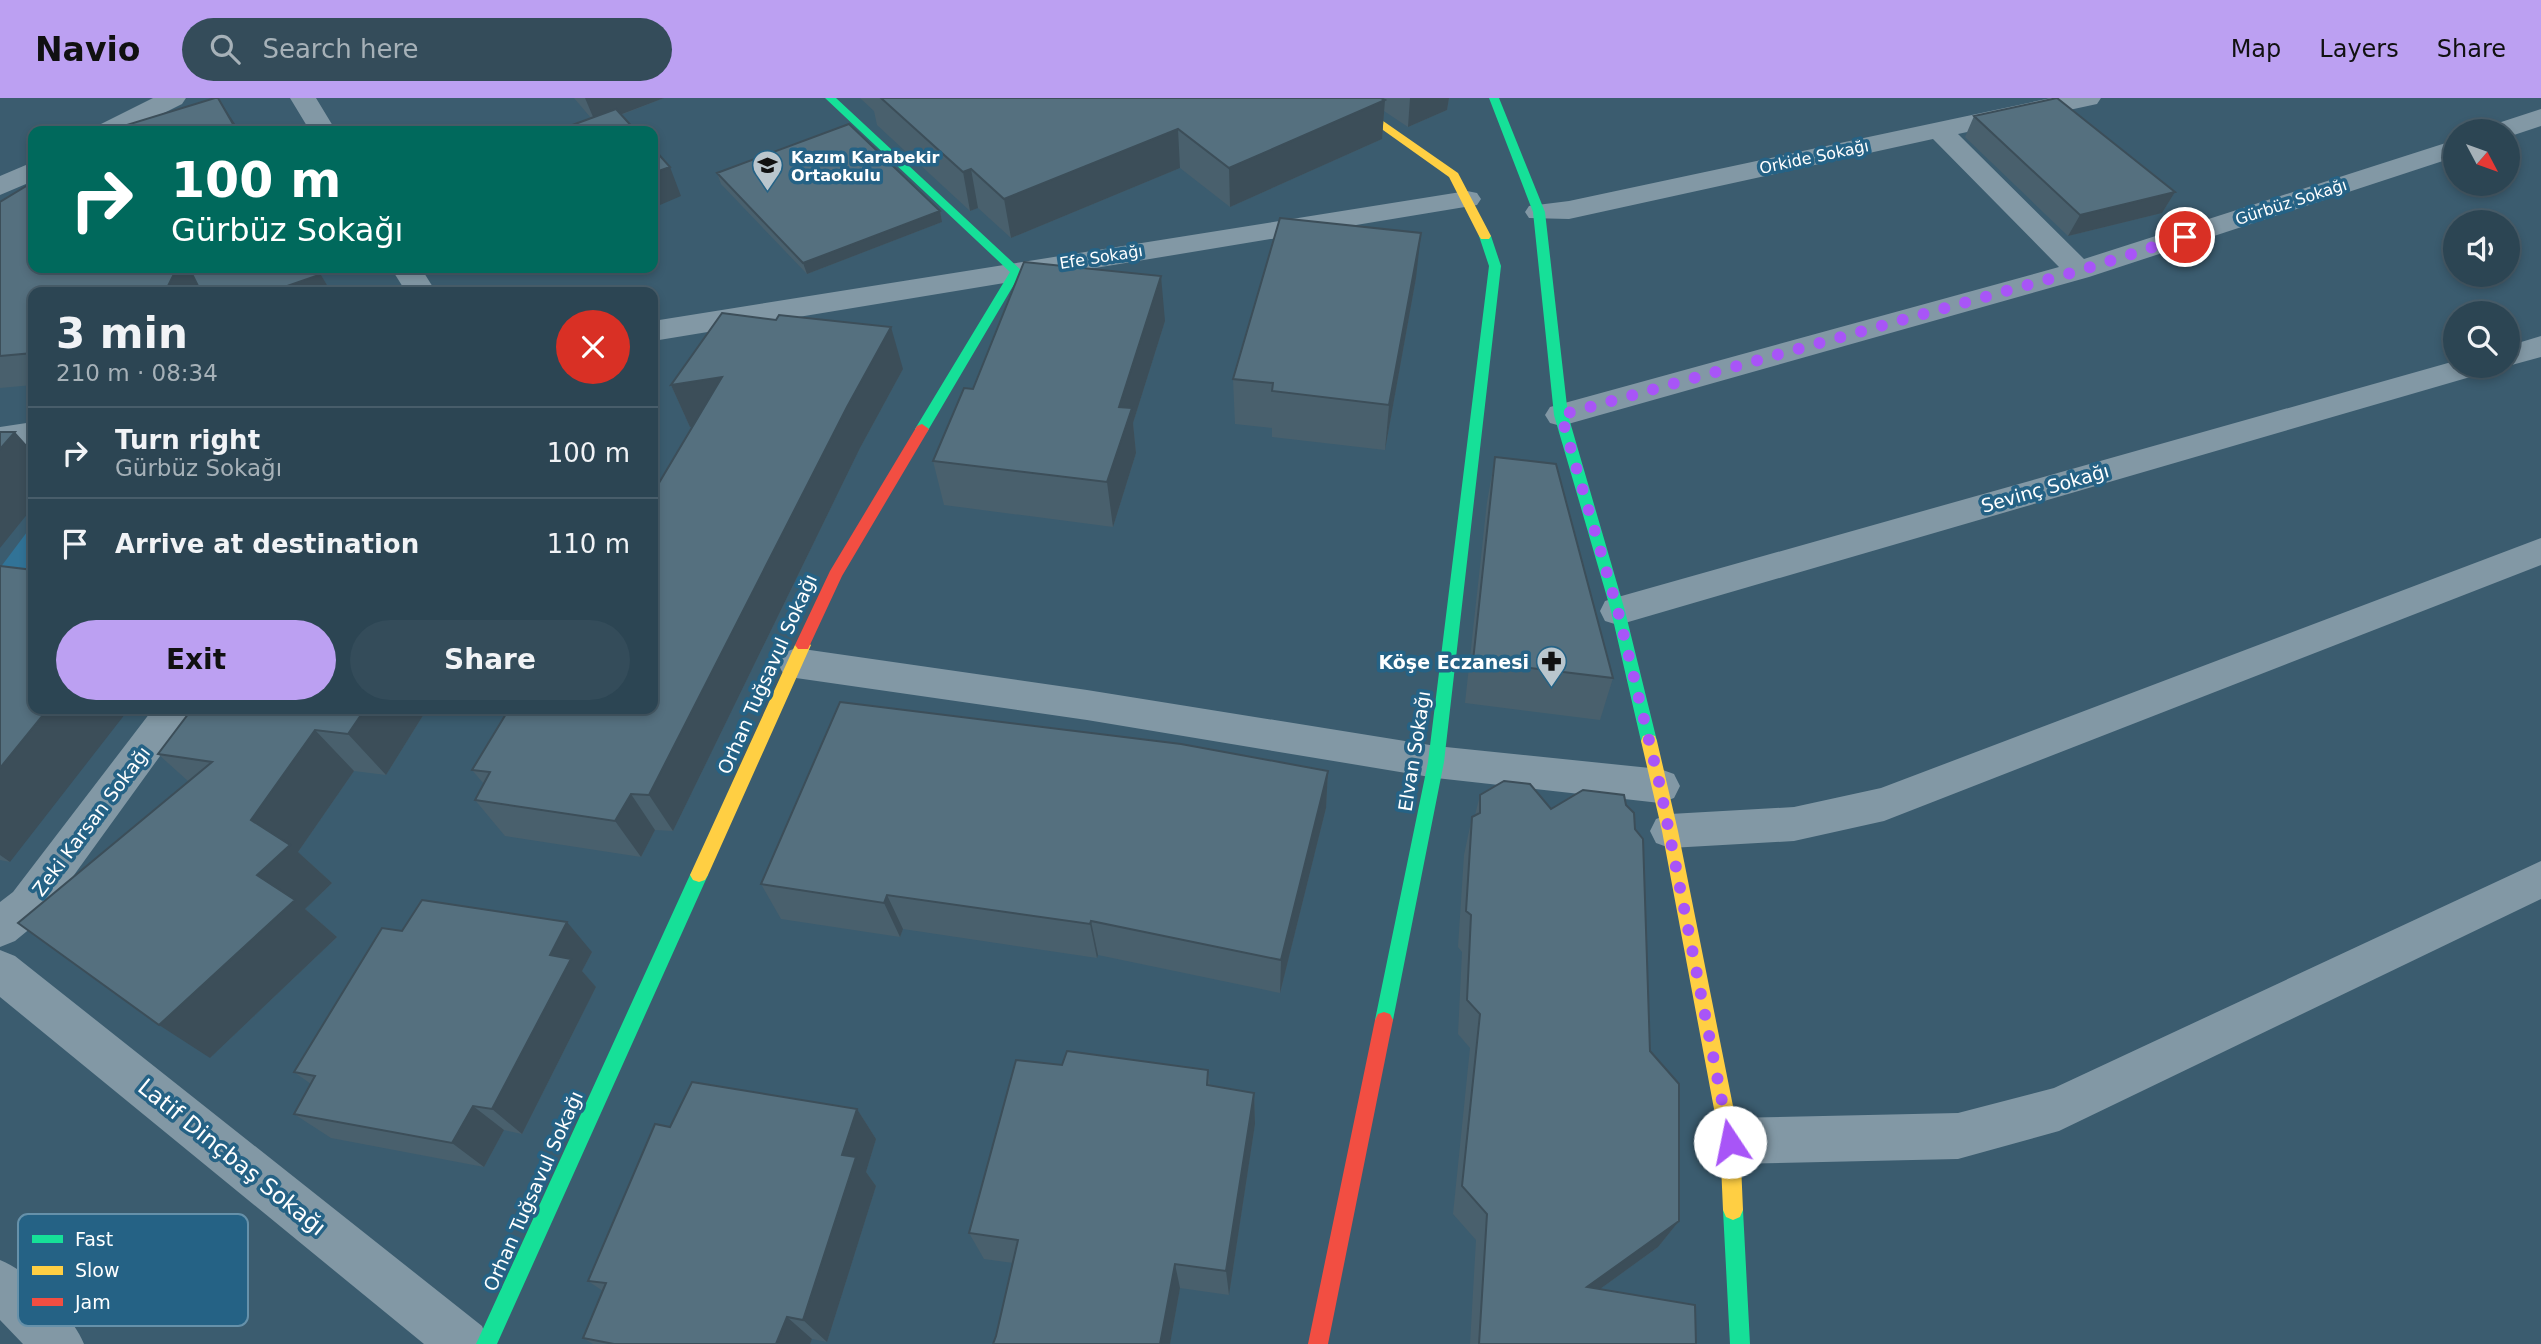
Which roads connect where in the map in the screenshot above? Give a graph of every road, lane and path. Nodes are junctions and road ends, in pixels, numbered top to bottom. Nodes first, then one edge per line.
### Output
1 (173, 98) edge
2 (303, 98) edge
3 (830, 98) edge
4 (1343, 98) edge
5 (1494, 98) edge
6 (2088, 98) edge
7 (2541, 117) edge
8 (2520, 124) edge
9 (118, 126) edge
10 (320, 126) edge
11 (1939, 130) junction
12 (2443, 152) edge
13 (28, 173) edge
14 (0, 187) edge
15 (1479, 201) junction
16 (1527, 210) junction
17 (1016, 271) junction
18 (2078, 271) junction
19 (658, 330) edge
20 (2541, 346) edge
21 (2520, 352) edge
22 (2443, 375) edge
23 (1561, 415) junction
24 (28, 434) edge
25 (0, 438) edge
26 (2541, 551) edge
27 (1618, 611) junction
28 (796, 663) junction
29 (171, 714) edge
30 (1436, 762) junction
31 (1660, 786) junction
32 (1670, 831) junction
33 (2541, 879) edge
34 (0, 928) edge
35 (0, 970) edge
36 (1730, 1142) junction
37 (0, 1285) edge
38 (18, 1303) edge
39 (41, 1326) edge
40 (59, 1344) edge
41 (464, 1344) edge
42 (486, 1344) edge
43 (1318, 1344) edge
44 (1741, 1344) edge

1 - 9 street
2 - 10 street
3 - 17 street
4 - 15 street, Elvan Sokağı
5 - 16 street
6 - 11 street, Orkide Sokağı
7 - 8 street
11 - 16 street, Orkide Sokağı
11 - 18 street
12 - 18 street, Gürbüz Sokağı
13 - 14 street
15 - 17 street, Efe Sokağı
15 - 30 street, Elvan Sokağı
16 - 23 street
17 - 19 street, Efe Sokağı
17 - 28 street, Orhan Tuğsavul Sokağı
18 - 23 street, Gürbüz Sokağı
20 - 21 street
22 - 27 street, Sevinç Sokağı
23 - 27 street
24 - 25 street
26 - 32 street
27 - 31 street
28 - 30 street
28 - 42 street, Orhan Tuğsavul Sokağı
29 - 34 street, Zeki Karsan Sokağı
30 - 31 street
30 - 43 street, Elvan Sokağı
31 - 32 street
32 - 36 street
33 - 36 street
35 - 41 street, Latif Dinçbaş Sokağı
36 - 44 street
37 - 38 street
39 - 40 street

